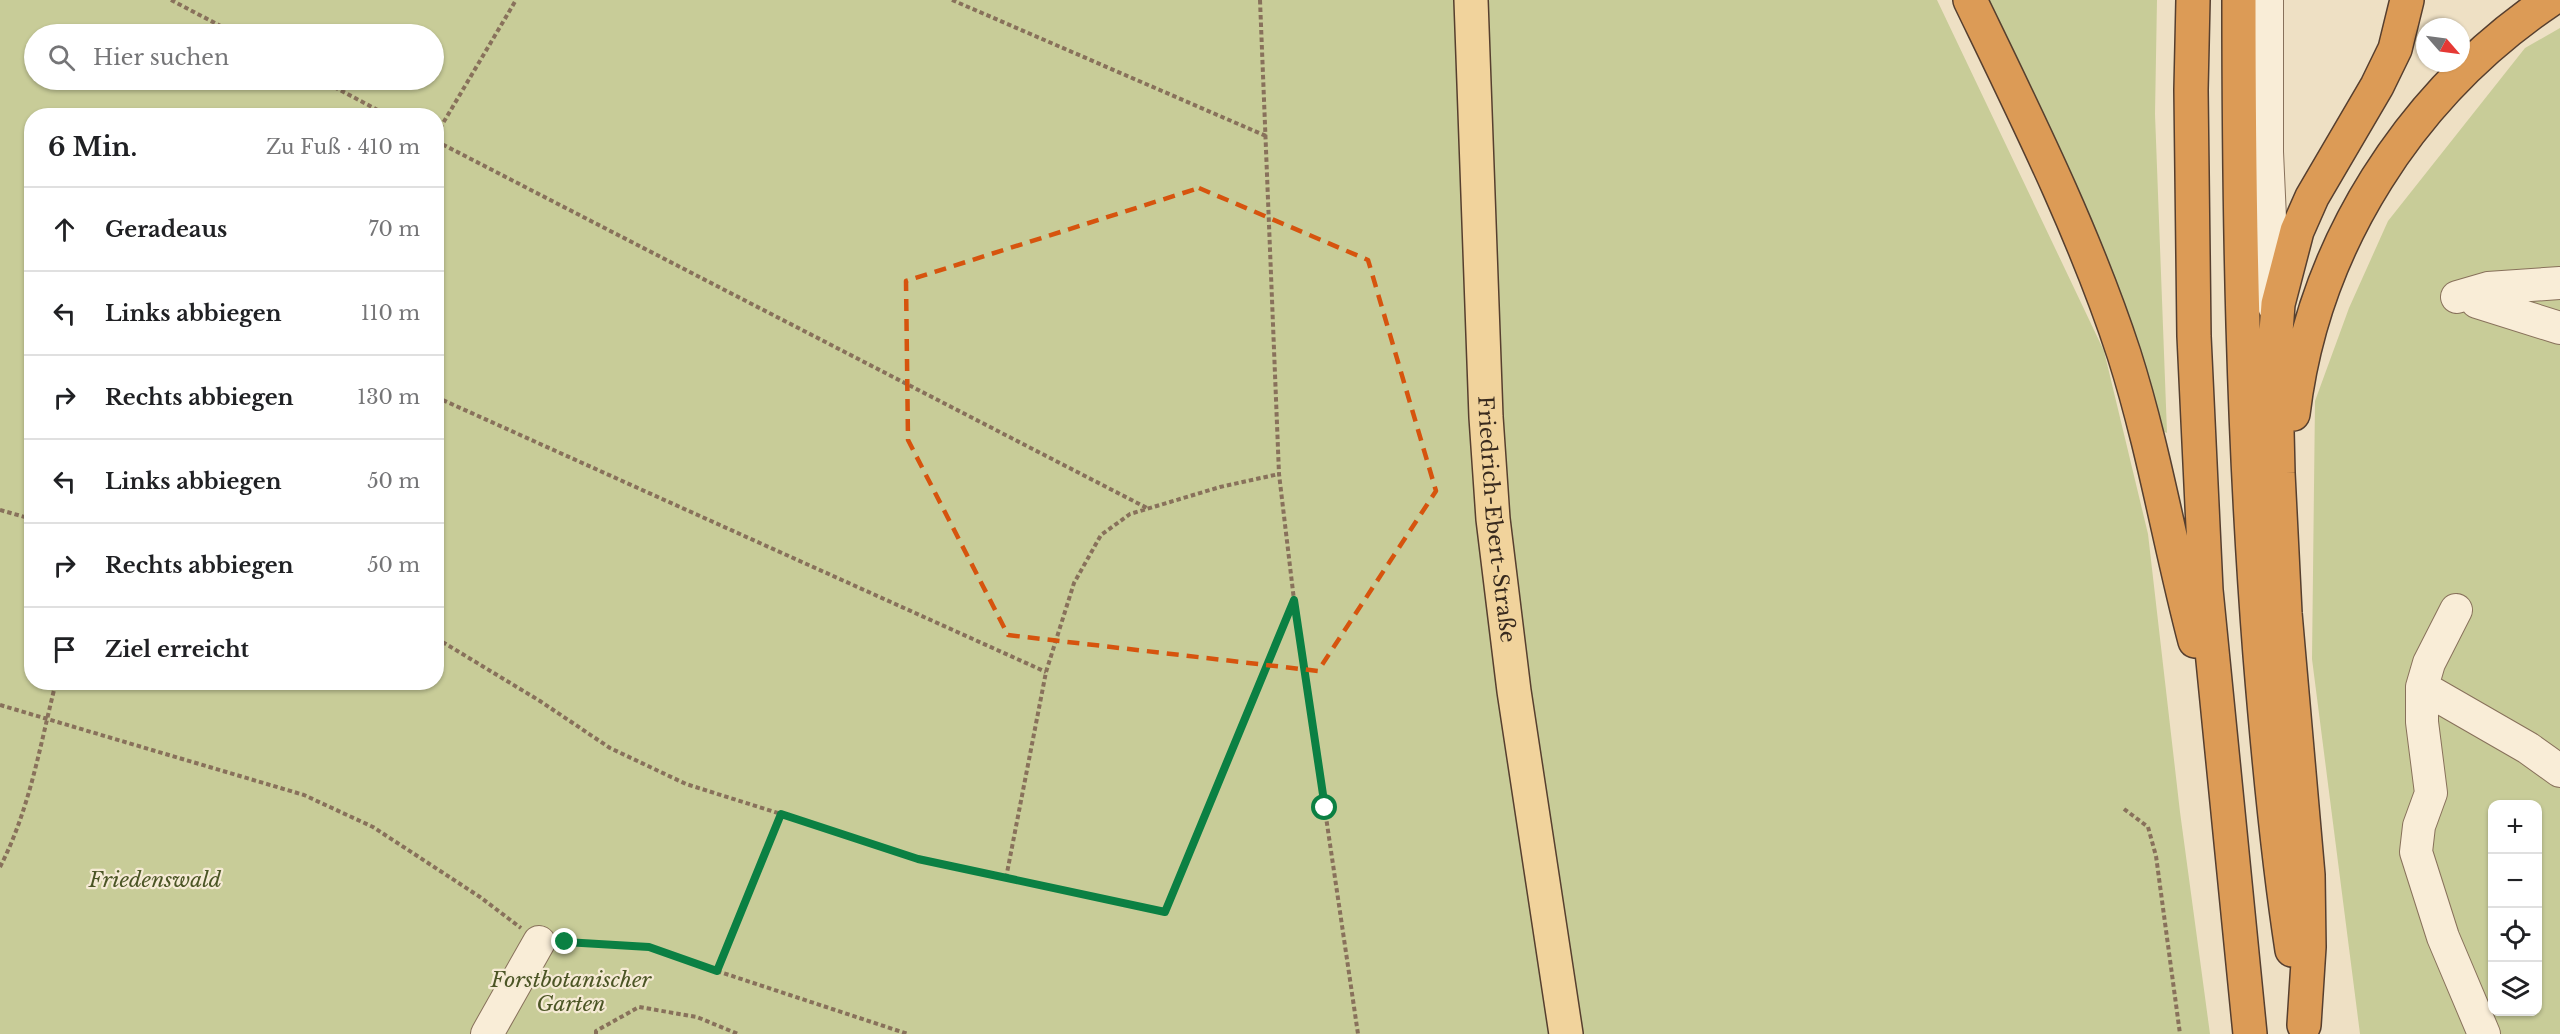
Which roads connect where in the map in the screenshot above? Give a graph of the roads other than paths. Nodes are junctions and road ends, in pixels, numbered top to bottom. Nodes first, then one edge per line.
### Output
1 (1471, 0) edge
2 (1970, 0) edge
3 (2193, 0) edge
4 (2239, 0) edge
5 (2267, 0) edge
6 (2407, 0) edge
7 (2550, 0) edge
8 (2560, 283) edge
9 (2560, 328) edge
10 (2275, 346) junction
11 (2456, 610) dead end
12 (2285, 613) junction
13 (2422, 687) junction
14 (2219, 729) junction
15 (2560, 771) edge
16 (539, 942) road end
17 (2305, 1030) edge
18 (487, 1034) edge
19 (1566, 1034) edge
20 (2250, 1034) edge
21 (2484, 1034) edge

1 - 19 main road, Friedrich-Ebert-Straße
2 - 14 highway
3 - 14 highway
4 - 17 highway
5 - 10 lane
6 - 10 highway
7 - 12 highway
8 - 9 lane
10 - 12 highway
11 - 13 lane
12 - 17 highway
13 - 15 lane
13 - 21 lane
14 - 20 highway
16 - 18 lane

